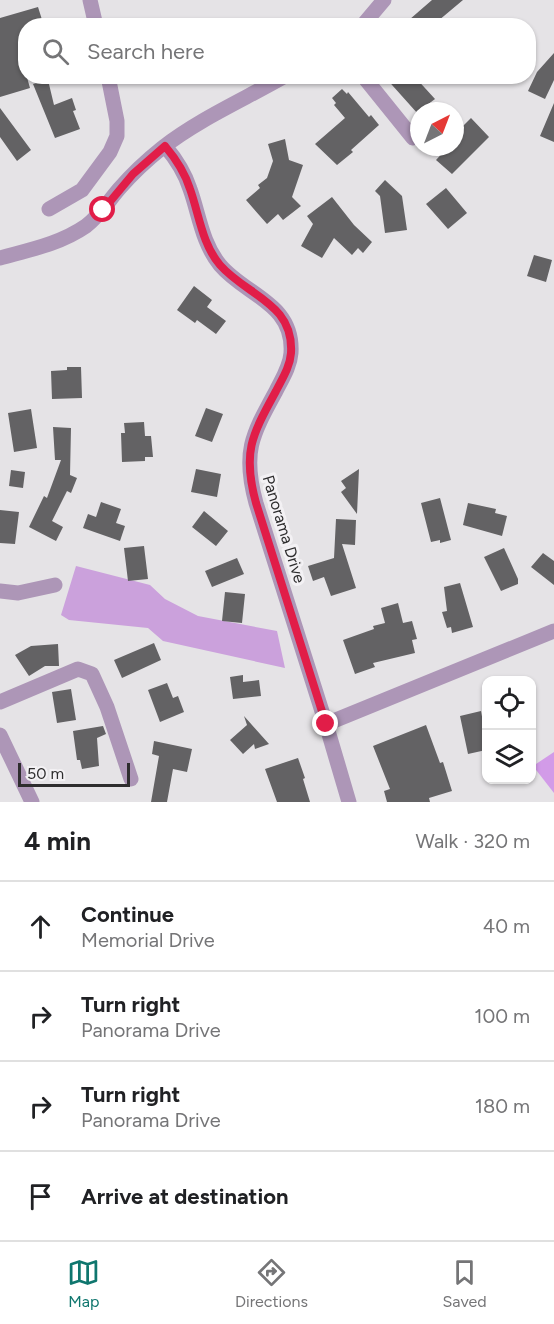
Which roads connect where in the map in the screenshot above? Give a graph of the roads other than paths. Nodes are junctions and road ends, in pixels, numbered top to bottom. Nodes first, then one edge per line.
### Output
1 (90, 0) edge
2 (384, 0) edge
3 (94, 18) edge
4 (369, 18) edge
5 (110, 84) edge
6 (271, 84) edge
7 (369, 84) edge
8 (410, 134) edge
9 (165, 146) junction
10 (49, 209) dead end
11 (0, 258) edge
12 (55, 585) dead end
13 (0, 591) edge
14 (554, 630) edge
15 (0, 702) edge
16 (326, 724) junction
17 (0, 735) edge
18 (131, 779) dead end
19 (32, 802) edge
20 (349, 802) edge

1 - 3 street
2 - 4 street
5 - 10 street
6 - 9 street
7 - 8 street
9 - 11 street
9 - 16 street, Panorama Drive
12 - 13 street
14 - 16 street
15 - 18 street
16 - 20 street, Panorama Drive
17 - 19 street

